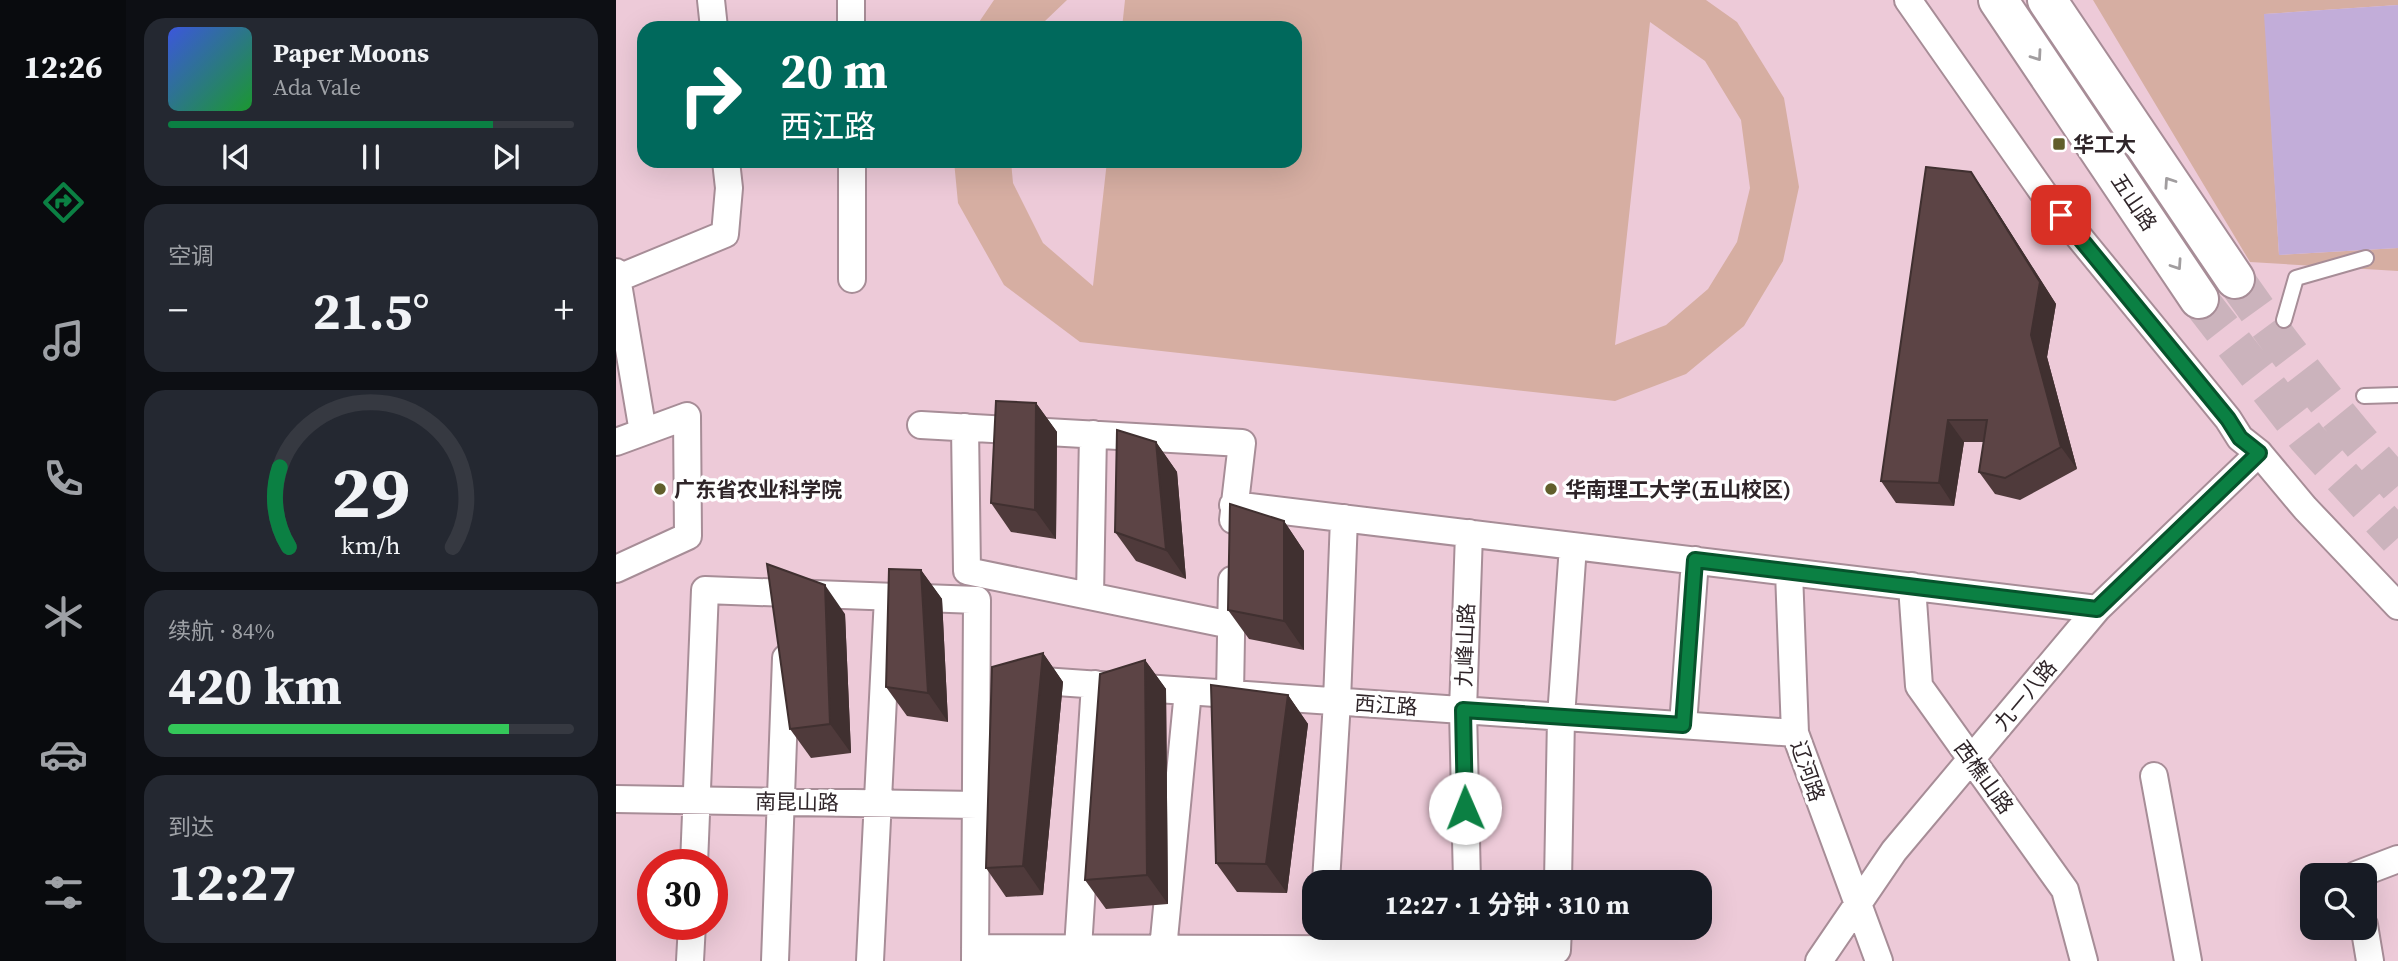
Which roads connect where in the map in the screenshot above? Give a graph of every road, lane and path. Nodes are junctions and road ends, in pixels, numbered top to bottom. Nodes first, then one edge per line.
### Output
1 (711, 0) edge
2 (851, 0) edge
3 (1908, 0) edge
4 (1998, 0) edge
5 (2047, 0) edge
6 (713, 21) edge
7 (851, 21) edge
8 (727, 168) edge
9 (852, 168) edge
10 (2366, 258) dead end
11 (617, 276) edge
12 (852, 279) dead end
13 (2235, 279) tunnel mouth
14 (2199, 299) tunnel mouth
15 (2284, 320) dead end
16 (2398, 395) edge
17 (2364, 397) dead end
18 (920, 425) dead end
19 (965, 428) junction
20 (643, 432) junction
21 (1093, 434) junction
22 (616, 442) edge
23 (2259, 453) junction
24 (1234, 505) junction
25 (1344, 518) junction
26 (1469, 534) junction
27 (1573, 546) junction
28 (1695, 560) junction
29 (616, 569) edge
30 (1789, 572) junction
31 (1912, 586) junction
32 (788, 593) junction
33 (1090, 596) junction
34 (888, 597) junction
35 (2398, 606) edge
36 (2097, 609) junction
37 (1231, 625) junction
38 (977, 676) junction
39 (1095, 684) junction
40 (1188, 691) junction
41 (1230, 694) junction
42 (1337, 701) junction
43 (1463, 710) junction
44 (1561, 717) junction
45 (1683, 725) junction
46 (1794, 733) junction
47 (1971, 760) junction
48 (2154, 776) dead end
49 (616, 799) edge
50 (696, 800) junction
51 (783, 802) junction
52 (878, 803) junction
53 (977, 805) junction
54 (694, 849) edge
55 (2398, 859) edge
56 (2377, 866) edge
57 (1327, 870) edge
58 (1467, 870) edge
59 (1558, 870) edge
60 (1857, 906) junction
61 (691, 940) edge
62 (1557, 940) edge
63 (2366, 940) edge
64 (1322, 946) edge
65 (1468, 946) edge
66 (1078, 948) junction
67 (1163, 948) junction
68 (975, 954) edge
69 (690, 961) edge
70 (775, 961) edge
71 (870, 961) edge
72 (1819, 961) edge
73 (1878, 961) edge
74 (2084, 961) edge
75 (2188, 961) edge
76 (2370, 961) edge

1 - 6 street
2 - 7 street
3 - 23 street
4 -> 14 main road, 五山路
13 -> 5 main road, 五山路
8 - 11 street
9 - 12 street
10 - 15 lane
11 - 20 street
16 - 17 lane
18 - 19 street
19 - 21 street
19 - 33 street
20 - 22 street
20 - 29 street
21 - 24 street
21 - 33 street
23 - 35 street
23 - 36 street, 九一八路
24 - 25 street
24 - 37 street
25 - 26 street
25 - 42 street
26 - 27 street
26 - 43 street, 九峰山路
27 - 28 street
27 - 44 street
28 - 30 street
28 - 45 street
30 - 31 street
30 - 46 street, 辽河路
31 - 36 street
31 - 47 street, 西樵山路
32 - 34 street
32 - 50 street
32 - 51 street
33 - 37 street
34 - 38 street
34 - 52 street
36 - 47 street, 九一八路
37 - 41 street
38 - 39 street, 西江路
38 - 53 street
39 - 40 street, 西江路
39 - 66 street
40 - 41 street, 西江路
40 - 67 street
41 - 42 street, 西江路
42 - 43 street, 西江路
42 - 57 street
43 - 44 street, 西江路
43 - 58 street, 九峰山路
44 - 45 street, 西江路
44 - 59 street
45 - 46 street, 西江路
46 - 60 street, 辽河路
47 - 60 street, 九一八路
47 - 74 street, 西樵山路
48 - 75 street
49 - 50 street, 南昆山路
50 - 51 street, 南昆山路
50 - 54 street
51 - 52 street, 南昆山路
51 - 70 street
52 - 53 street, 南昆山路
52 - 71 street
53 - 68 street
55 - 56 street
60 - 72 street, 九一八路
60 - 73 street, 辽河路
61 - 69 street
62 - 65 street
63 - 76 street
64 - 65 street
64 - 67 street
66 - 67 street
66 - 68 street

